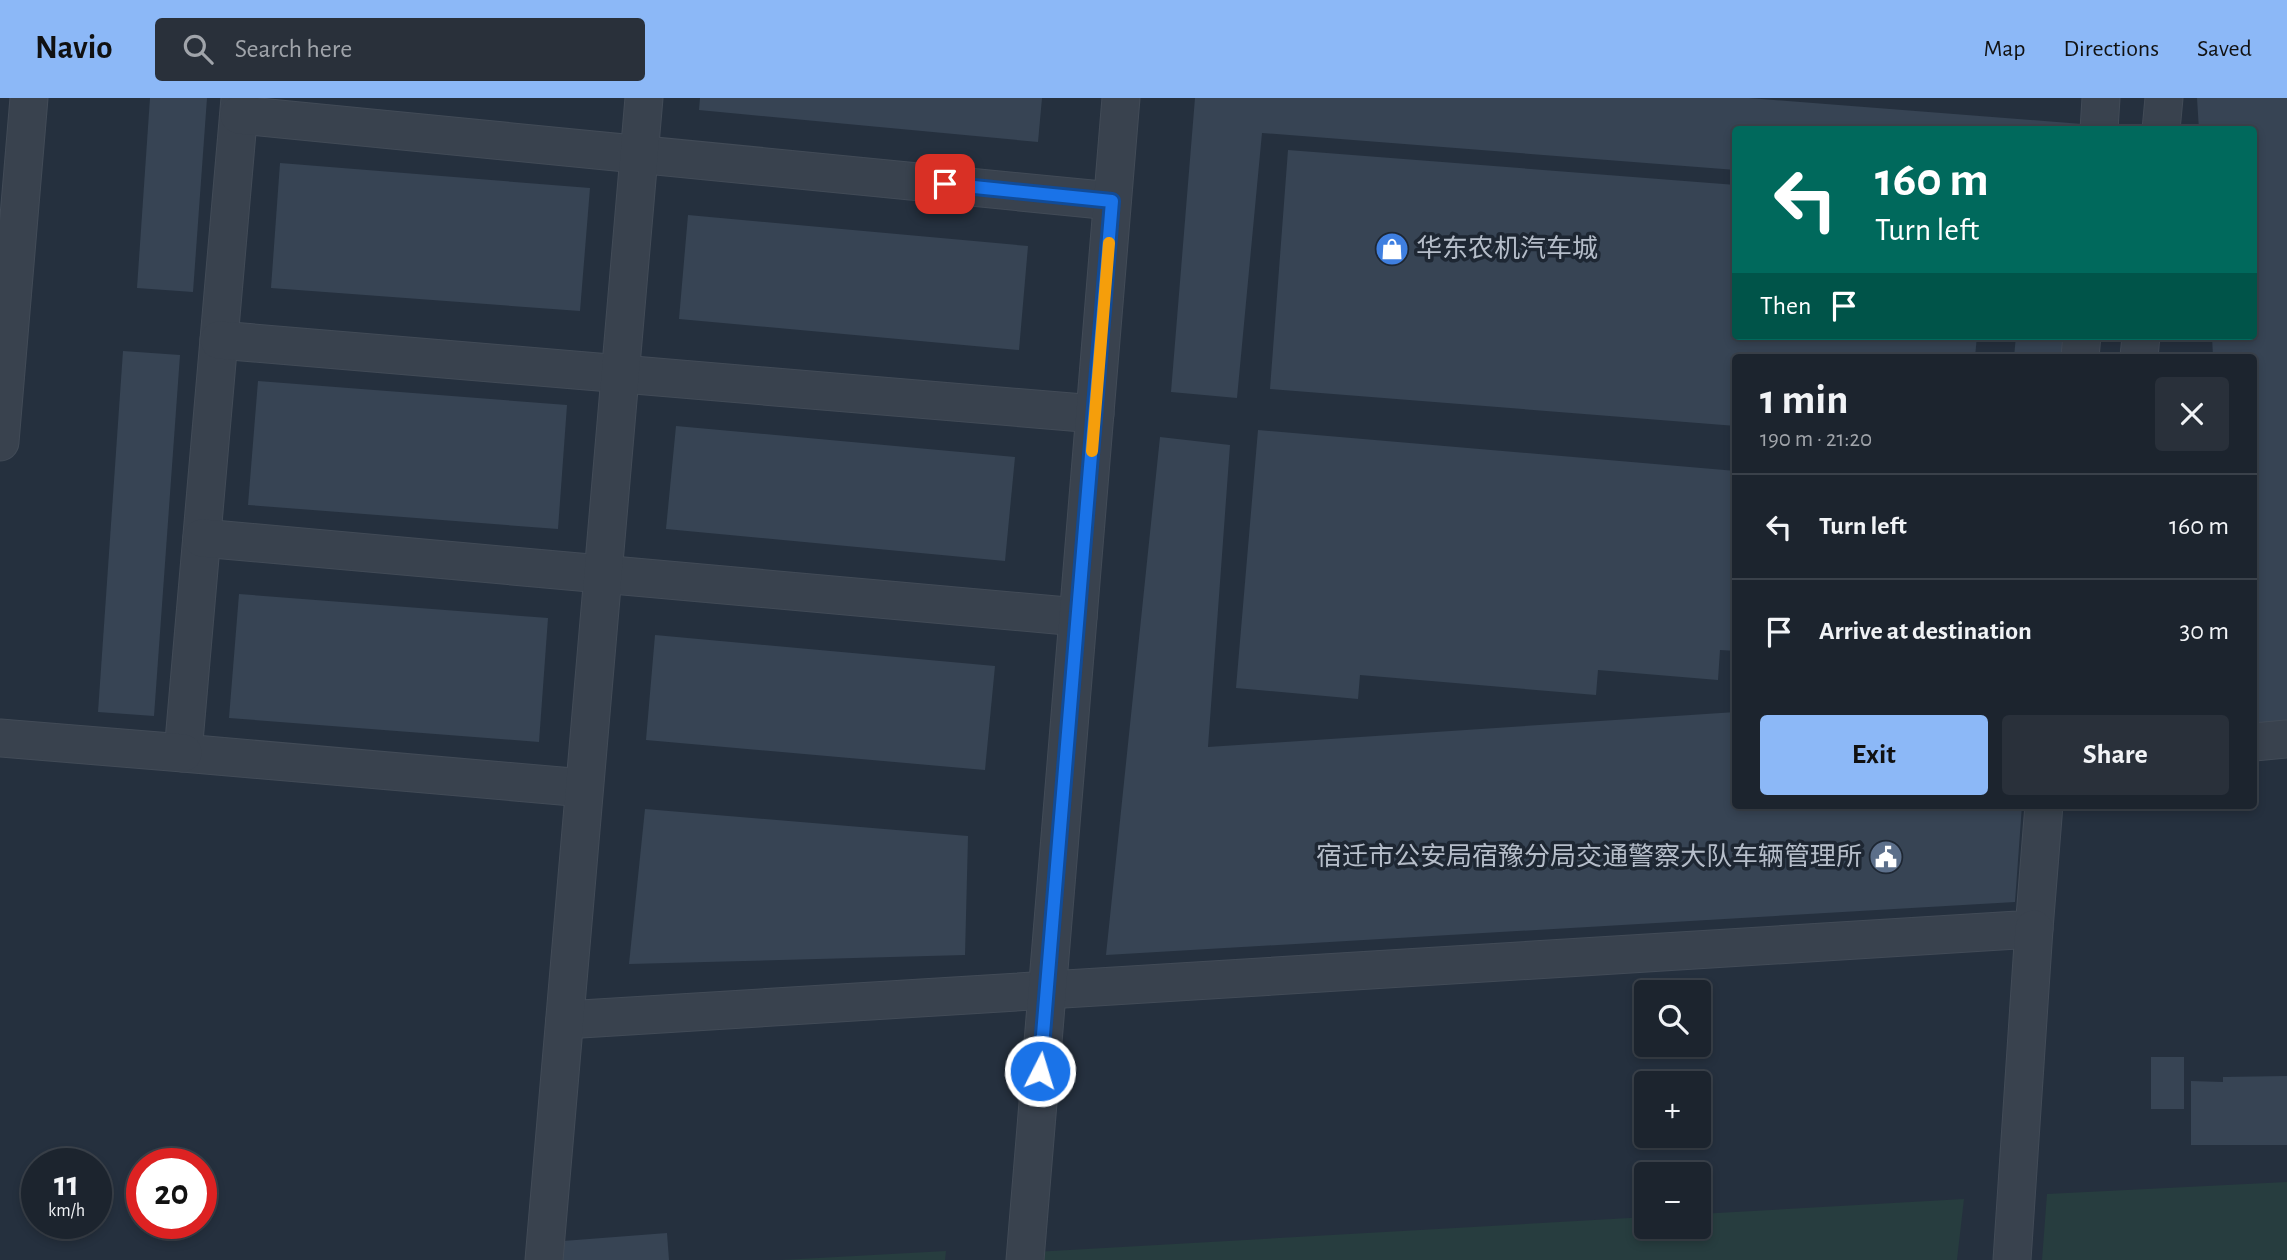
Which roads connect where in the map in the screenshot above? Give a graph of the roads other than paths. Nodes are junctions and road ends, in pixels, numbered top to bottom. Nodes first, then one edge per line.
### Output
1 (29, 98) edge
2 (643, 98) edge
3 (1121, 98) edge
4 (2101, 98) edge
5 (2164, 98) edge
6 (239, 106) edge
7 (2099, 126) edge
8 (2161, 126) edge
9 (639, 154) junction
10 (1112, 201) junction
11 (219, 340) junction
12 (620, 373) junction
13 (1095, 414) junction
14 (0, 442) edge
15 (202, 538) junction
16 (603, 574) junction
17 (1078, 617) junction
18 (0, 738) edge
19 (2287, 739) edge
20 (2257, 741) edge
21 (183, 752) junction
22 (584, 788) junction
23 (2044, 809) edge
24 (2034, 929) junction
25 (1047, 990) junction
26 (565, 1020) junction
27 (544, 1260) edge
28 (1025, 1260) edge
29 (2012, 1260) edge

1 - 14 lane
2 - 9 lane
3 - 10 lane
4 - 7 lane
5 - 8 lane
6 - 9 lane
6 - 11 lane
9 - 10 lane
9 - 12 lane
10 - 13 lane
11 - 12 lane
11 - 15 lane
12 - 13 lane
12 - 16 lane
13 - 17 lane
15 - 16 lane
15 - 21 lane
16 - 17 lane
16 - 22 lane
17 - 25 lane
18 - 21 lane
19 - 20 lane
21 - 22 lane
22 - 26 lane
23 - 24 lane
24 - 25 lane
24 - 29 lane
25 - 26 lane
25 - 28 lane
26 - 27 lane

